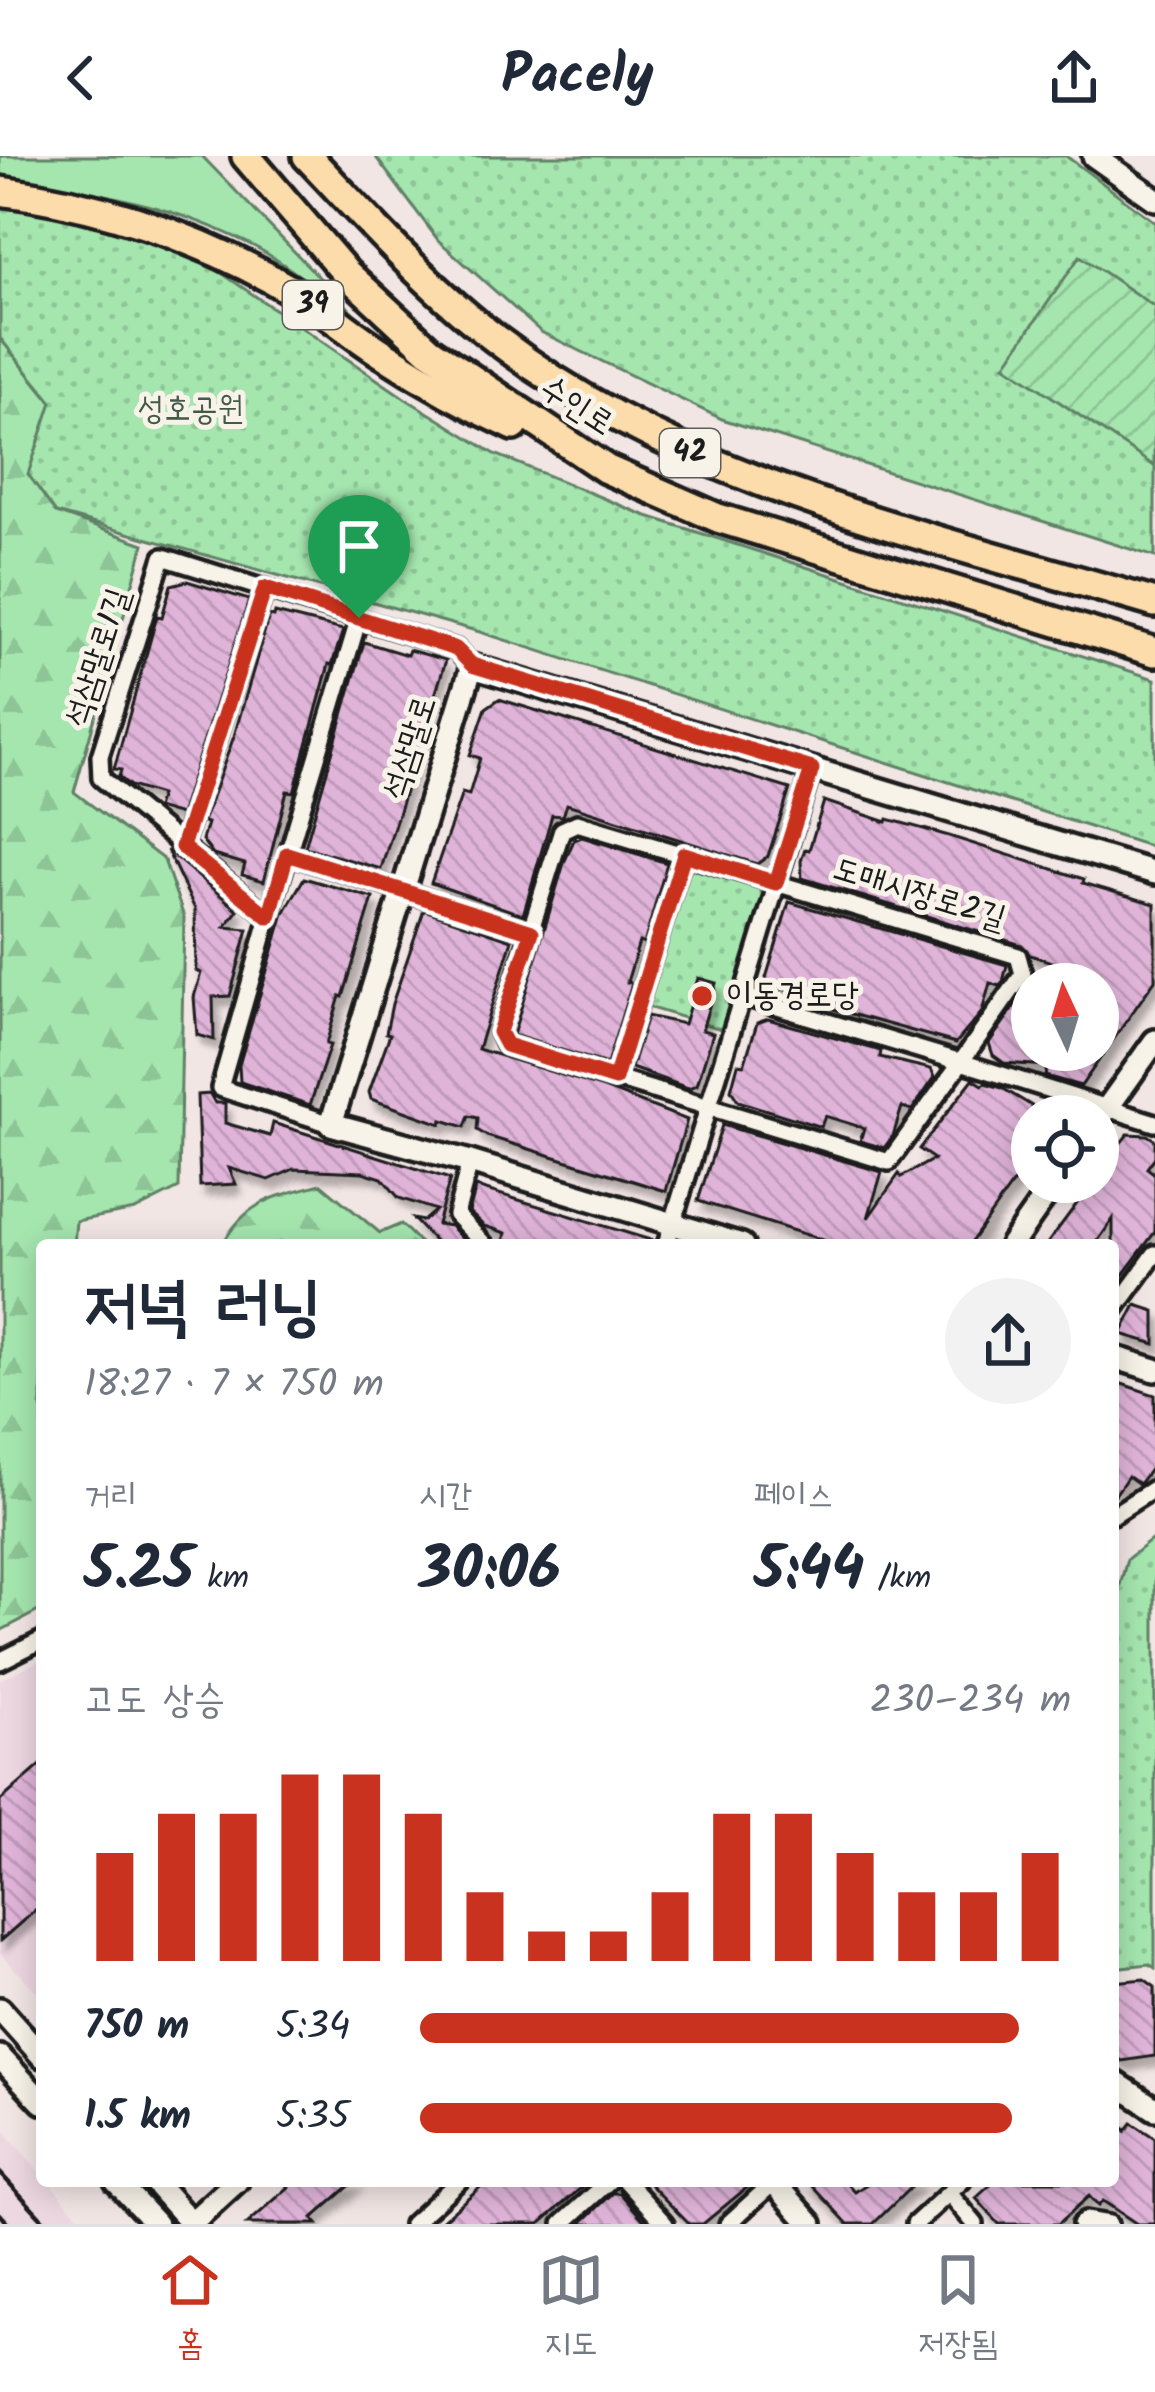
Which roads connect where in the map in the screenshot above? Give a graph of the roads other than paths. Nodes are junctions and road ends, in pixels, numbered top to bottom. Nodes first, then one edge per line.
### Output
1 (246, 156) edge
2 (307, 156) edge
3 (1094, 156) edge
4 (0, 191) edge
5 (1155, 199) edge
6 (606, 469) junction
7 (265, 588) junction
8 (1155, 603) edge
9 (359, 618) junction
10 (1155, 652) edge
11 (472, 665) junction
12 (812, 769) junction
13 (182, 847) junction
14 (287, 854) junction
15 (684, 854) junction
16 (1155, 873) edge
17 (776, 883) junction
18 (401, 890) junction
19 (269, 917) junction
20 (532, 932) junction
21 (741, 996) junction
22 (1155, 1041) edge
23 (962, 1062) junction
24 (615, 1079) junction
25 (1049, 1095) edge
26 (1116, 1095) edge
27 (708, 1108) junction
28 (1119, 1118) edge
29 (1155, 1123) edge
30 (331, 1124) junction
31 (470, 1162) junction
32 (1040, 1203) edge
33 (669, 1234) edge
34 (479, 1239) edge
35 (702, 1239) edge
36 (1015, 1239) edge
37 (1155, 1254) edge
38 (1119, 1304) edge
39 (1119, 1359) edge
40 (1155, 1370) edge
41 (1155, 1488) edge
42 (1119, 1511) edge
43 (36, 1643) edge
44 (0, 1661) edge
45 (0, 2008) edge
46 (36, 2049) edge
47 (0, 2057) edge
48 (1119, 2085) edge
49 (36, 2096) edge
50 (1155, 2109) edge
51 (122, 2187) edge
52 (159, 2187) edge
53 (231, 2187) edge
54 (452, 2187) edge
55 (602, 2187) edge
56 (631, 2187) edge
57 (768, 2187) edge
58 (779, 2187) edge
59 (956, 2187) edge
60 (949, 2193) junction
61 (156, 2224) edge
62 (191, 2224) edge
63 (412, 2224) edge
64 (562, 2224) edge
65 (665, 2224) edge
66 (728, 2224) edge
67 (811, 2224) edge
68 (915, 2224) edge
69 (975, 2224) edge
70 (1081, 2224) edge
71 (1109, 2224) edge

1 - 6 highway, 수인로 / 42
2 - 8 highway, 수인로 / 42
3 - 5 street
4 - 6 highway, 39
6 - 10 highway, 수인로 / 42
7 - 9 street, 석삼말로1길
7 - 13 street
7 - 13 street, 석삼말로1길
9 - 11 street, 석삼말로1길
9 - 14 street
11 - 12 street, 석삼말로
11 - 18 street, 석삼말로
12 - 16 street, 석삼말로
12 - 17 street
13 - 19 street, 석삼말로1길
14 - 18 street
14 - 19 street
15 - 17 street, 도매시장로2길
15 - 20 street, 도매시장로2길
15 - 24 street
17 - 21 street
17 - 23 street, 도매시장로2길
18 - 20 street
18 - 30 street, 석삼말로
19 - 30 street
20 - 24 street, 도매시장로2길
21 - 23 street
21 - 27 street
22 - 26 street
23 - 25 street
23 - 27 street, 도매시장로2길
24 - 27 street, 도매시장로2길
27 - 33 street
28 - 29 street
30 - 31 street
31 - 33 street
31 - 34 street
32 - 36 street
33 - 35 street
37 - 38 street
39 - 40 street
41 - 42 street
43 - 44 street
45 - 46 street
47 - 49 street
48 - 50 street
51 - 61 street
52 - 62 street
53 - 62 street
54 - 63 street
55 - 64 street
56 - 65 street
57 - 66 street
58 - 67 street
59 - 60 street
60 - 68 street
60 - 69 street
70 - 71 street

